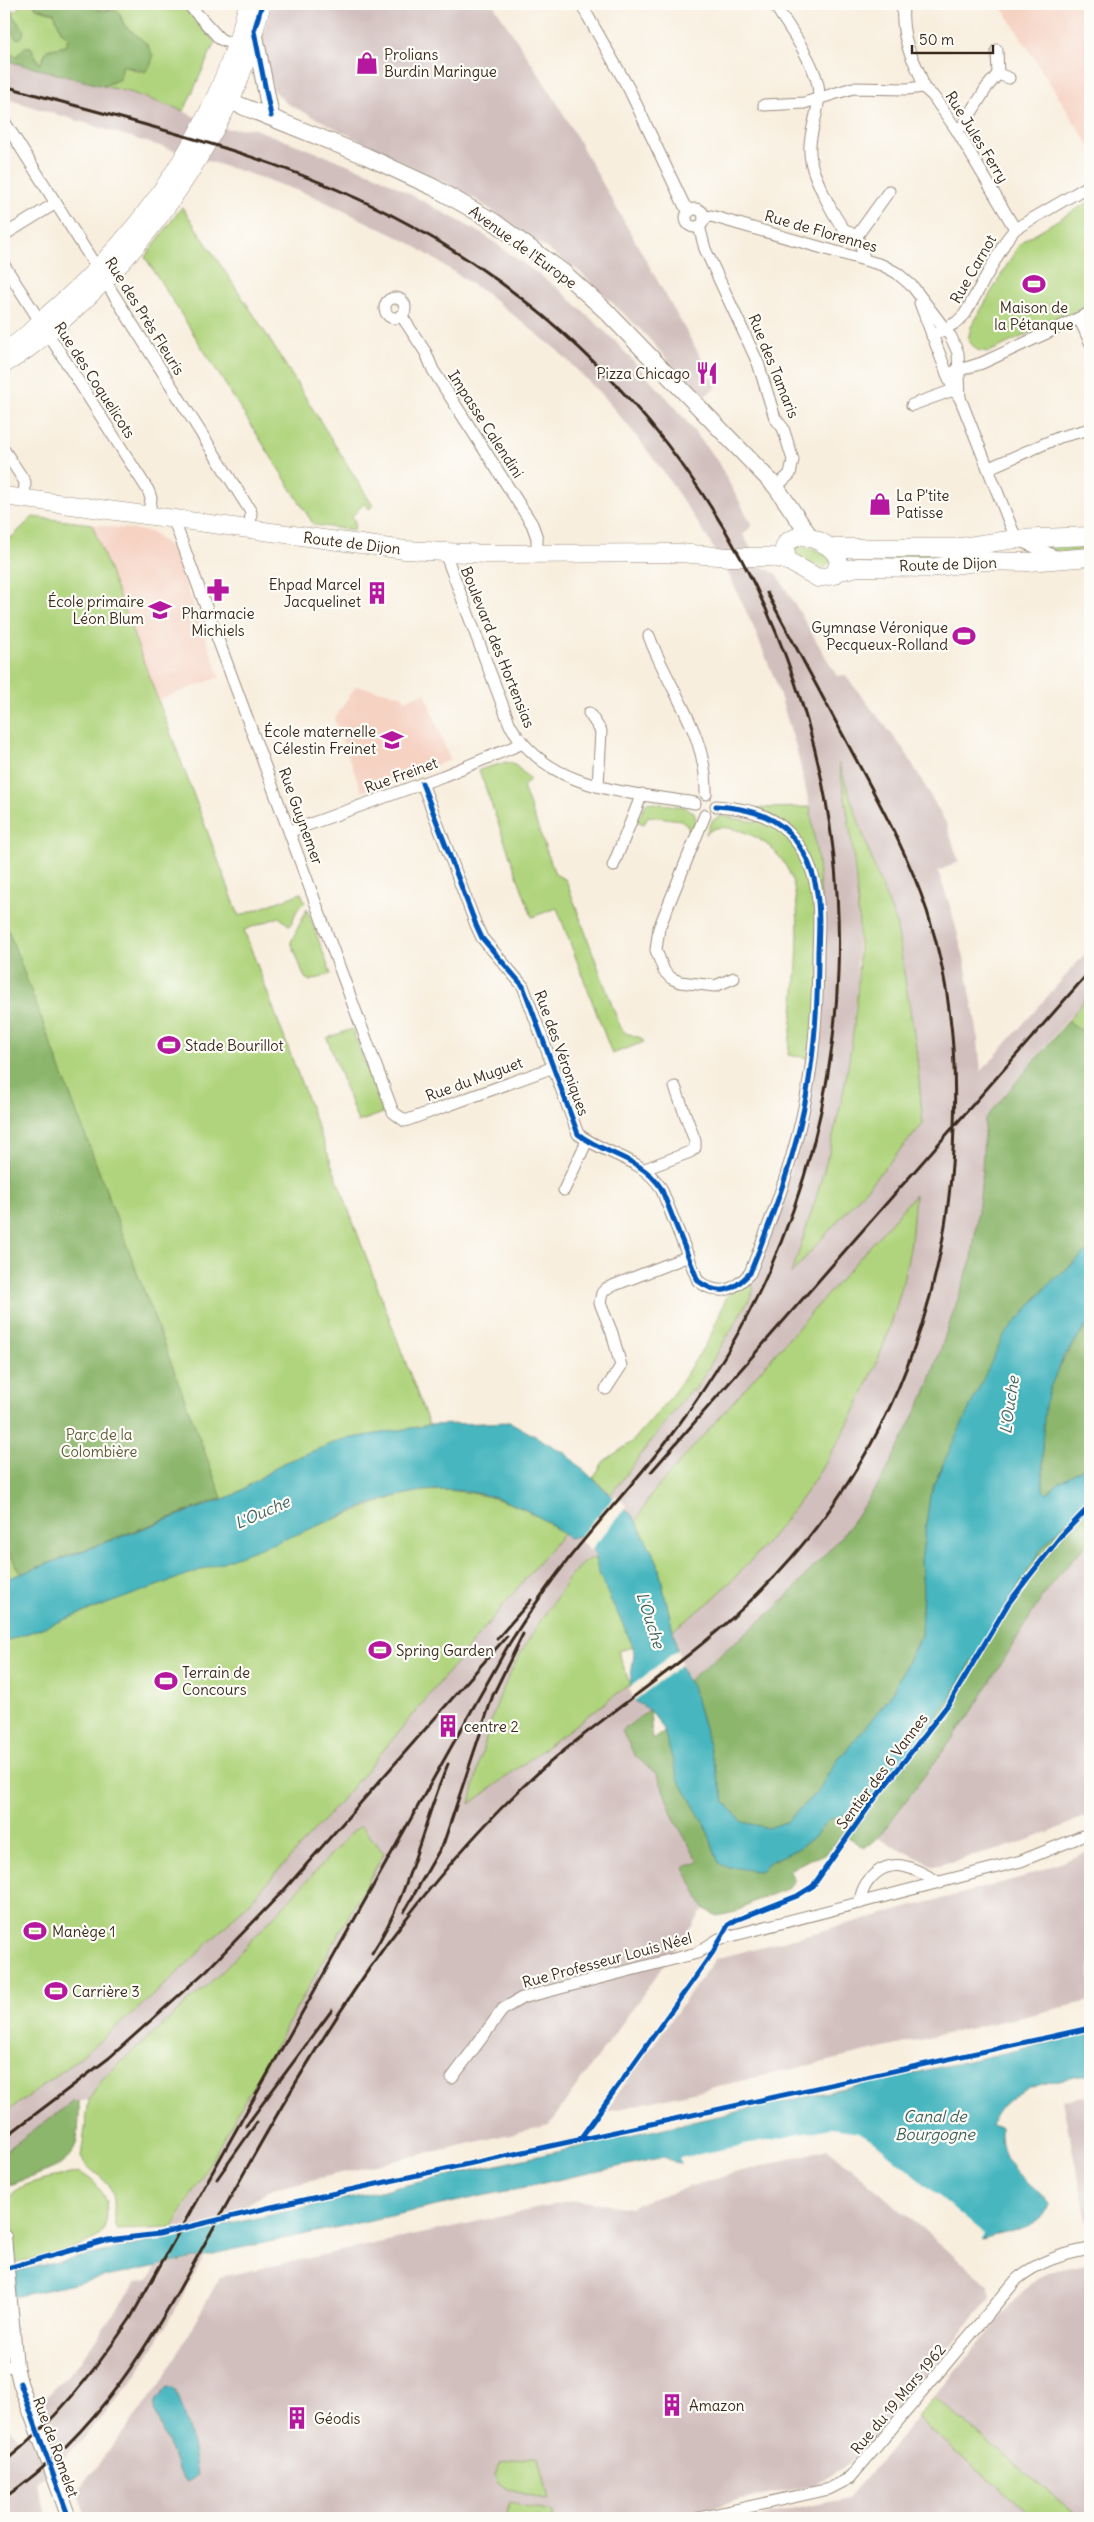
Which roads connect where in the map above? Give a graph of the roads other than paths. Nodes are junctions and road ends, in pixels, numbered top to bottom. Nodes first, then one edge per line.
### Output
1 (188, 4) edge
2 (248, 4) edge
3 (262, 4) edge
4 (581, 4) edge
5 (774, 4) edge
6 (903, 4) edge
7 (254, 31) junction
8 (242, 48) junction
9 (998, 50) dead end
10 (923, 87) junction
11 (223, 99) junction
12 (818, 99) junction
13 (764, 105) dead end
14 (271, 116) junction
15 (4, 121) edge
16 (956, 129) junction
17 (1090, 185) edge
18 (889, 191) dead end
19 (56, 203) junction
20 (702, 222) junction
21 (1015, 229) junction
22 (845, 230) junction
23 (4, 235) edge
24 (856, 237) junction
25 (835, 250) junction
26 (864, 259) junction
27 (4, 265) edge
28 (102, 275) junction
29 (918, 297) junction
30 (1090, 313) edge
31 (401, 314) dead end
32 (1079, 318) junction
33 (44, 328) junction
34 (944, 329) junction
35 (932, 336) junction
36 (1090, 342) edge
37 (4, 350) edge
38 (4, 364) edge
39 (960, 370) junction
40 (948, 374) junction
41 (957, 392) junction
42 (912, 405) dead end
43 (1090, 429) edge
44 (4, 450) edge
45 (989, 468) junction
46 (776, 487) junction
47 (4, 496) edge
48 (24, 499) junction
49 (790, 507) junction
50 (149, 515) junction
51 (173, 518) junction
52 (250, 529) junction
53 (1090, 536) edge
54 (811, 538) junction
55 (1016, 539) junction
56 (788, 540) junction
57 (830, 548) junction
58 (445, 553) junction
59 (537, 554) junction
60 (702, 554) junction
61 (1090, 557) edge
62 (1061, 558) junction
63 (788, 561) junction
64 (984, 561) junction
65 (836, 572) junction
66 (649, 636) dead end
67 (589, 713) dead end
68 (521, 744) junction
69 (422, 784) junction
70 (598, 786) junction
71 (642, 794) junction
72 (706, 794) junction
73 (695, 803) junction
74 (716, 806) junction
75 (705, 815) junction
76 (291, 831) junction
77 (613, 866) dead end
78 (734, 978) dead end
79 (554, 1067) junction
80 (675, 1087) dead end
81 (405, 1120) joint
82 (587, 1141) junction
83 (645, 1169) junction
84 (564, 1190) dead end
85 (689, 1256) junction
86 (606, 1389) dead end
87 (1090, 1833) edge
88 (940, 1883) junction
89 (860, 1903) junction
90 (452, 2078) dead end
91 (4, 2237) edge
92 (1090, 2249) edge
93 (9, 2341) edge
94 (10, 2366) edge
95 (69, 2518) edge
96 (699, 2518) edge

1 - 8 street
2 - 8 main road
3 - 7 main road
4 - 20 street
5 - 12 street
6 - 10 street, Rue Jules Ferry
7 - 8 main road
7 - 14 main road
8 - 11 main road
9 - 16 street
10 - 12 street
10 - 16 street, Rue Jules Ferry
11 - 14 main road, Avenue de l'Europe
11 - 28 main road
12 - 13 street
12 - 22 street
14 - 46 main road, Avenue de l'Europe
15 - 19 street, Rue des Près Fleuris
16 - 21 street, Rue Jules Ferry
17 - 21 street, Rue Carnot
18 - 24 street
19 - 23 street
19 - 28 street, Rue des Près Fleuris
20 - 25 street, Rue de Florennes
20 - 46 street, Rue des Tamaris
21 - 34 street, Rue Carnot
22 - 24 street
22 - 25 street
24 - 26 street
25 - 26 street, Rue de Florennes
26 - 29 street, Rue de Florennes
27 - 33 street, Rue des Coquelicots
28 - 33 main road
28 - 52 street, Rue des Près Fleuris
29 - 34 street, Rue de Florennes
29 - 35 street, Rue de Florennes
30 - 32 street
31 - 59 street, Impasse Calendini
32 - 36 street
32 - 39 street
33 - 37 main road
33 - 38 main road
33 - 50 street, Rue des Coquelicots
34 - 35 street, Rue Carnot
34 - 39 street, Rue de Florennes
35 - 40 street, Rue de Florennes
39 - 40 street
39 - 41 street, Rue de Florennes
40 - 41 street, Rue de Florennes
41 - 42 street
41 - 45 street, Rue de Florennes
43 - 45 street
44 - 48 street
45 - 55 street, Rue de Florennes
46 - 49 main road, Avenue de l'Europe
47 - 48 main road, Route de Dijon
48 - 50 main road, Route de Dijon
49 - 54 main road, Avenue de l'Europe
49 - 56 main road
50 - 51 main road, Route de Dijon
51 - 52 main road, Route de Dijon
51 - 76 street, Rue Guynemer
52 - 58 main road, Route de Dijon
53 - 55 main road, Route de Dijon
54 - 56 main road
54 - 57 main road
55 - 57 main road, Route de Dijon
55 - 62 street, Route de Dijon
55 - 64 street
56 - 60 main road, Route de Dijon
56 - 63 main road
57 - 65 main road
58 - 59 main road, Route de Dijon
58 - 68 street, Boulevard des Hortensias
59 - 60 main road, Route de Dijon
60 - 63 main road, Route de Dijon
61 - 62 main road, Route de Dijon
62 - 64 main road, Route de Dijon
63 - 65 main road
64 - 65 main road, Route de Dijon
66 - 72 street
67 - 70 street
68 - 69 street, Rue Freinet
68 - 70 street, Boulevard des Hortensias
69 - 76 street, Rue Freinet
69 - 79 street, Rue des Véroniques
70 - 71 street, Boulevard des Hortensias
71 - 73 street, Boulevard des Hortensias
71 - 77 street
72 - 73 street
72 - 74 street
73 - 75 street
74 - 75 street
74 - 85 street, Rue des Véroniques
75 - 78 street
76 - 81 street, Rue Guynemer
79 - 81 street, Rue du Muguet
79 - 82 street, Rue des Véroniques
80 - 83 street
82 - 83 street, Rue des Véroniques
82 - 84 street
83 - 85 street, Rue des Véroniques
85 - 86 street
87 - 88 street, Rue Professeur Louis Néel
88 - 89 street, Rue Professeur Louis Néel
88 - 89 street
89 - 90 street, Rue Professeur Louis Néel
91 - 93 street, Rue de Romelet
92 - 96 street, Rue du 19 Mars 1962
93 - 94 street, Rue de Romelet
94 - 95 street, Rue de Romelet

